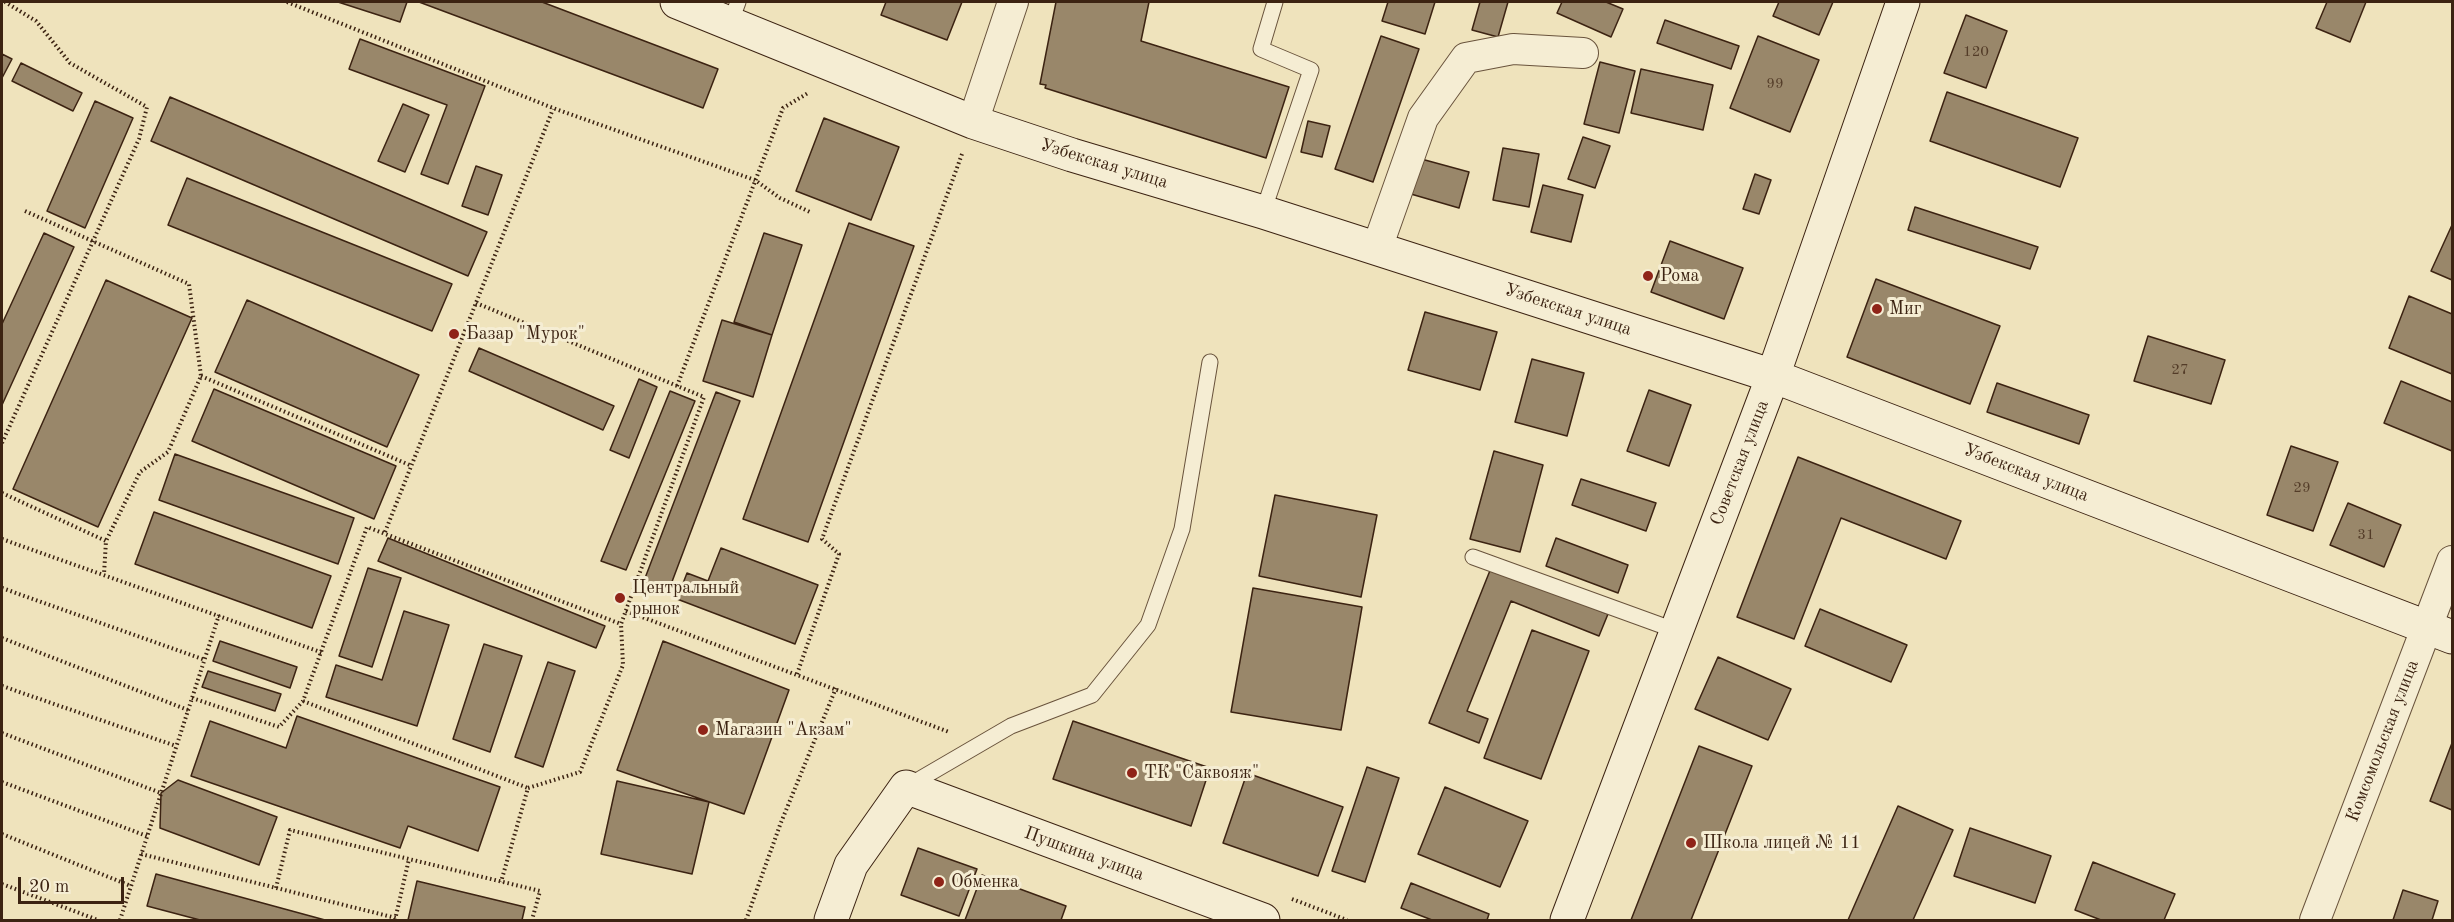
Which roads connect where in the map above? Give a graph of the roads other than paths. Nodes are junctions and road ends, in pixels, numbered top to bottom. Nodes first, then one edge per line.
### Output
1 (677, 2) edge
2 (1012, 2) edge
3 (1275, 2) edge
4 (1903, 2) edge
5 (734, 13) edge
6 (1583, 53) dead end
7 (974, 122) junction
8 (1263, 212) junction
9 (1377, 248) junction
10 (1210, 362) dead end
11 (1773, 376) junction
12 (1473, 557) dead end
13 (2452, 561) edge
14 (1677, 631) junction
15 (2440, 632) edge
16 (906, 788) junction
17 (831, 921) edge
18 (1263, 921) edge
19 (1567, 921) edge
20 (2315, 921) edge

1 - 5 street, Узбекская улица
2 - 7 street
3 - 8 lane
4 - 11 street, Советская улица
5 - 7 street, Узбекская улица
6 - 9 street
7 - 8 street, Узбекская улица
8 - 9 street, Узбекская улица
9 - 11 street, Узбекская улица
10 - 16 lane
11 - 14 street, Советская улица
11 - 15 street, Узбекская улица
12 - 14 lane
13 - 15 street, Комсомольская улица
14 - 19 street, Советская улица
15 - 20 street, Комсомольская улица
16 - 17 street
16 - 18 street, Пушкина улица

